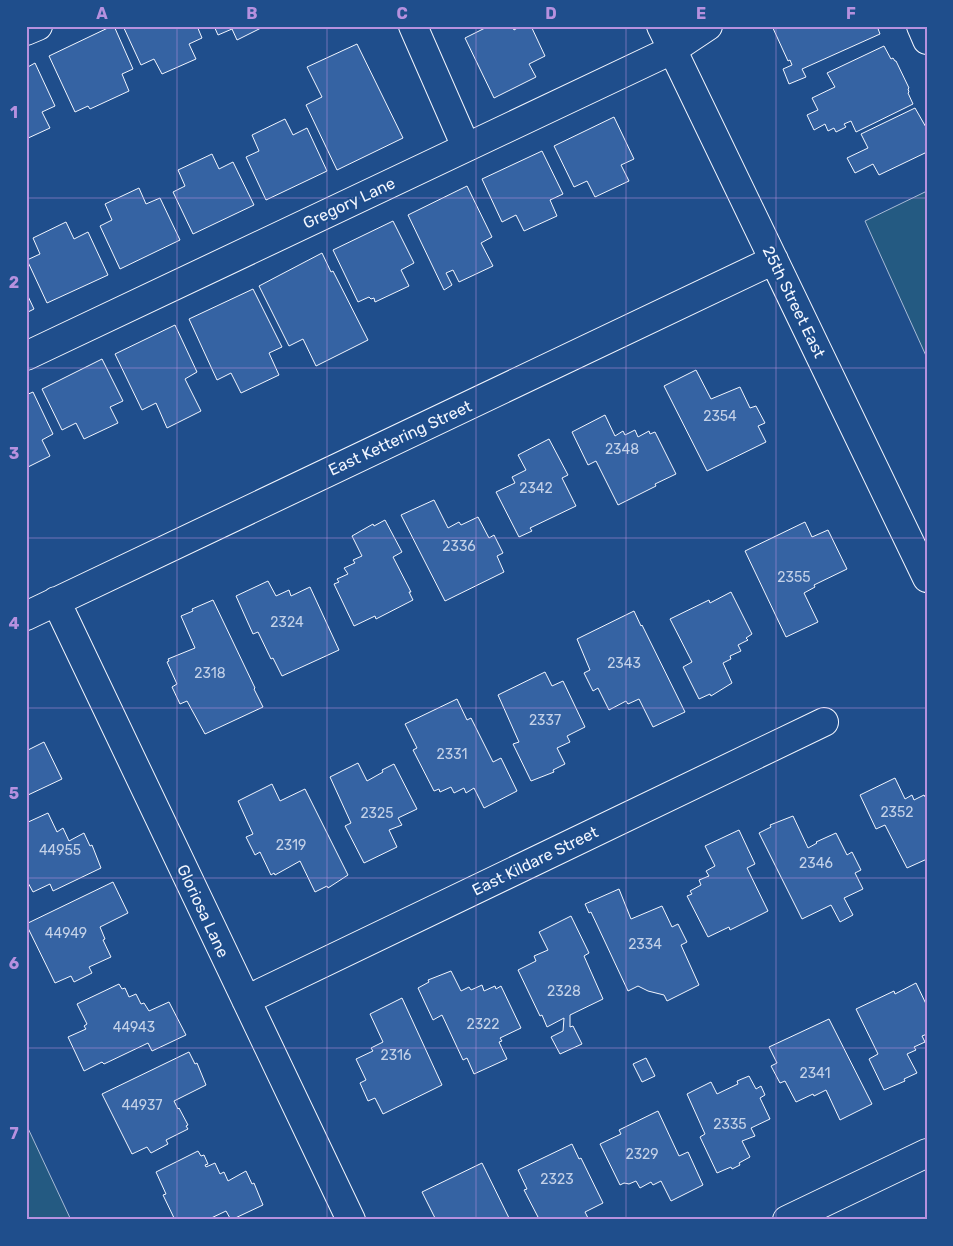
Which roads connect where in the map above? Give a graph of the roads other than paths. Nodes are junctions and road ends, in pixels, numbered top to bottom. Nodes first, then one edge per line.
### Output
1 (413, 26) edge
2 (708, 26) edge
3 (921, 26) edge
4 (667, 38) edge
5 (927, 40) edge
6 (466, 148) junction
7 (774, 260) junction
8 (26, 356) edge
9 (927, 578) edge
10 (56, 601) junction
11 (26, 616) edge
12 (824, 722) dead end
13 (246, 1000) junction
14 (927, 1153) edge
15 (351, 1220) edge
16 (787, 1220) edge

1 - 6 street
2 - 4 street, Gregory Lane
3 - 5 street
4 - 6 street, Gregory Lane
4 - 7 street, 25th Street East
6 - 8 street, Gregory Lane
7 - 9 street, 25th Street East
7 - 10 street, East Kettering Street
10 - 11 street, East Kettering Street
10 - 13 street, Gloriosa Lane
12 - 13 street, East Kildare Street
13 - 15 street, Gloriosa Lane
14 - 16 street

